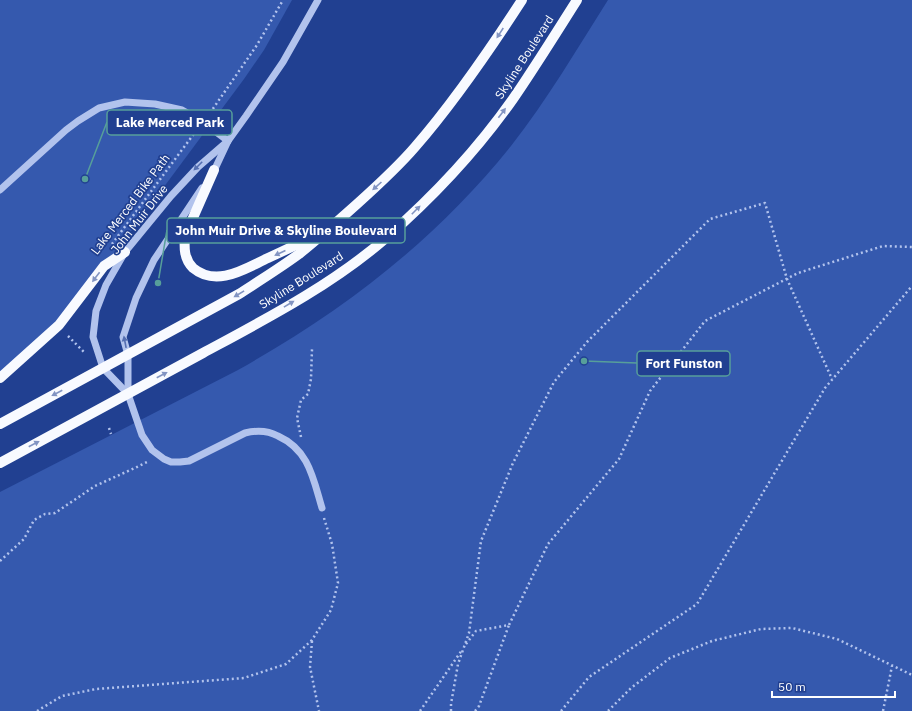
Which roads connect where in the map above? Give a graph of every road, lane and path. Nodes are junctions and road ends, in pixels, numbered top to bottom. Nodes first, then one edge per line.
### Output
1 (283, 0) edge
2 (318, 0) edge
3 (522, 0) edge
4 (577, 0) edge
5 (203, 122) junction
6 (228, 141) junction
7 (214, 170) junction
8 (0, 190) edge
9 (328, 230) junction
10 (912, 247) edge
11 (108, 249) dead end
12 (125, 252) junction
13 (787, 278) junction
14 (912, 286) edge
15 (68, 336) dead end
16 (312, 349) dead end
17 (85, 353) dead end
18 (128, 355) junction
19 (103, 368) junction
20 (0, 378) edge
21 (832, 379) junction
22 (128, 394) junction
23 (0, 424) edge
24 (109, 428) dead end
25 (111, 434) dead end
26 (158, 455) junction
27 (305, 457) junction
28 (0, 463) edge
29 (322, 508) joint
30 (0, 561) edge
31 (509, 626) junction
32 (312, 640) junction
33 (464, 647) junction
34 (892, 666) junction
35 (912, 675) edge
36 (37, 711) edge
37 (319, 711) edge
38 (420, 711) edge
39 (451, 711) edge
40 (475, 711) edge
41 (562, 711) edge
42 (608, 711) edge
43 (883, 711) edge

1 - 5 path, Lake Merced Bike Path
2 - 6 street, John Muir Drive
3 -> 9 main road, Skyline Boulevard
22 -> 4 main road, Skyline Boulevard
5 - 6 street
5 - 8 street
5 - 11 path, Lake Merced Bike Path
6 - 7 street, John Muir Drive
6 -> 12 street, John Muir Drive
9 -> 7 main road
18 -> 7 street, John Muir Drive
9 -> 18 main road, Skyline Boulevard
10 - 13 path
12 - 19 street, John Muir Drive
12 -> 20 main road
13 - 21 path
13 - 31 path
13 - 33 path
14 - 21 path
15 - 17 path
16 - 27 path
18 - 19 main road, Skyline Boulevard
18 - 22 street, John Muir Drive
19 - 22 street, John Muir Drive
19 -> 23 main road, Skyline Boulevard
21 - 41 path
22 - 26 street
28 -> 22 main road, Skyline Boulevard
24 - 25 path
26 - 27 street
26 - 30 path
27 - 29 street
29 - 32 path
31 - 33 path
31 - 40 path
32 - 36 path
32 - 37 path
33 - 38 path
33 - 39 path
34 - 35 path
34 - 42 path
34 - 43 path

